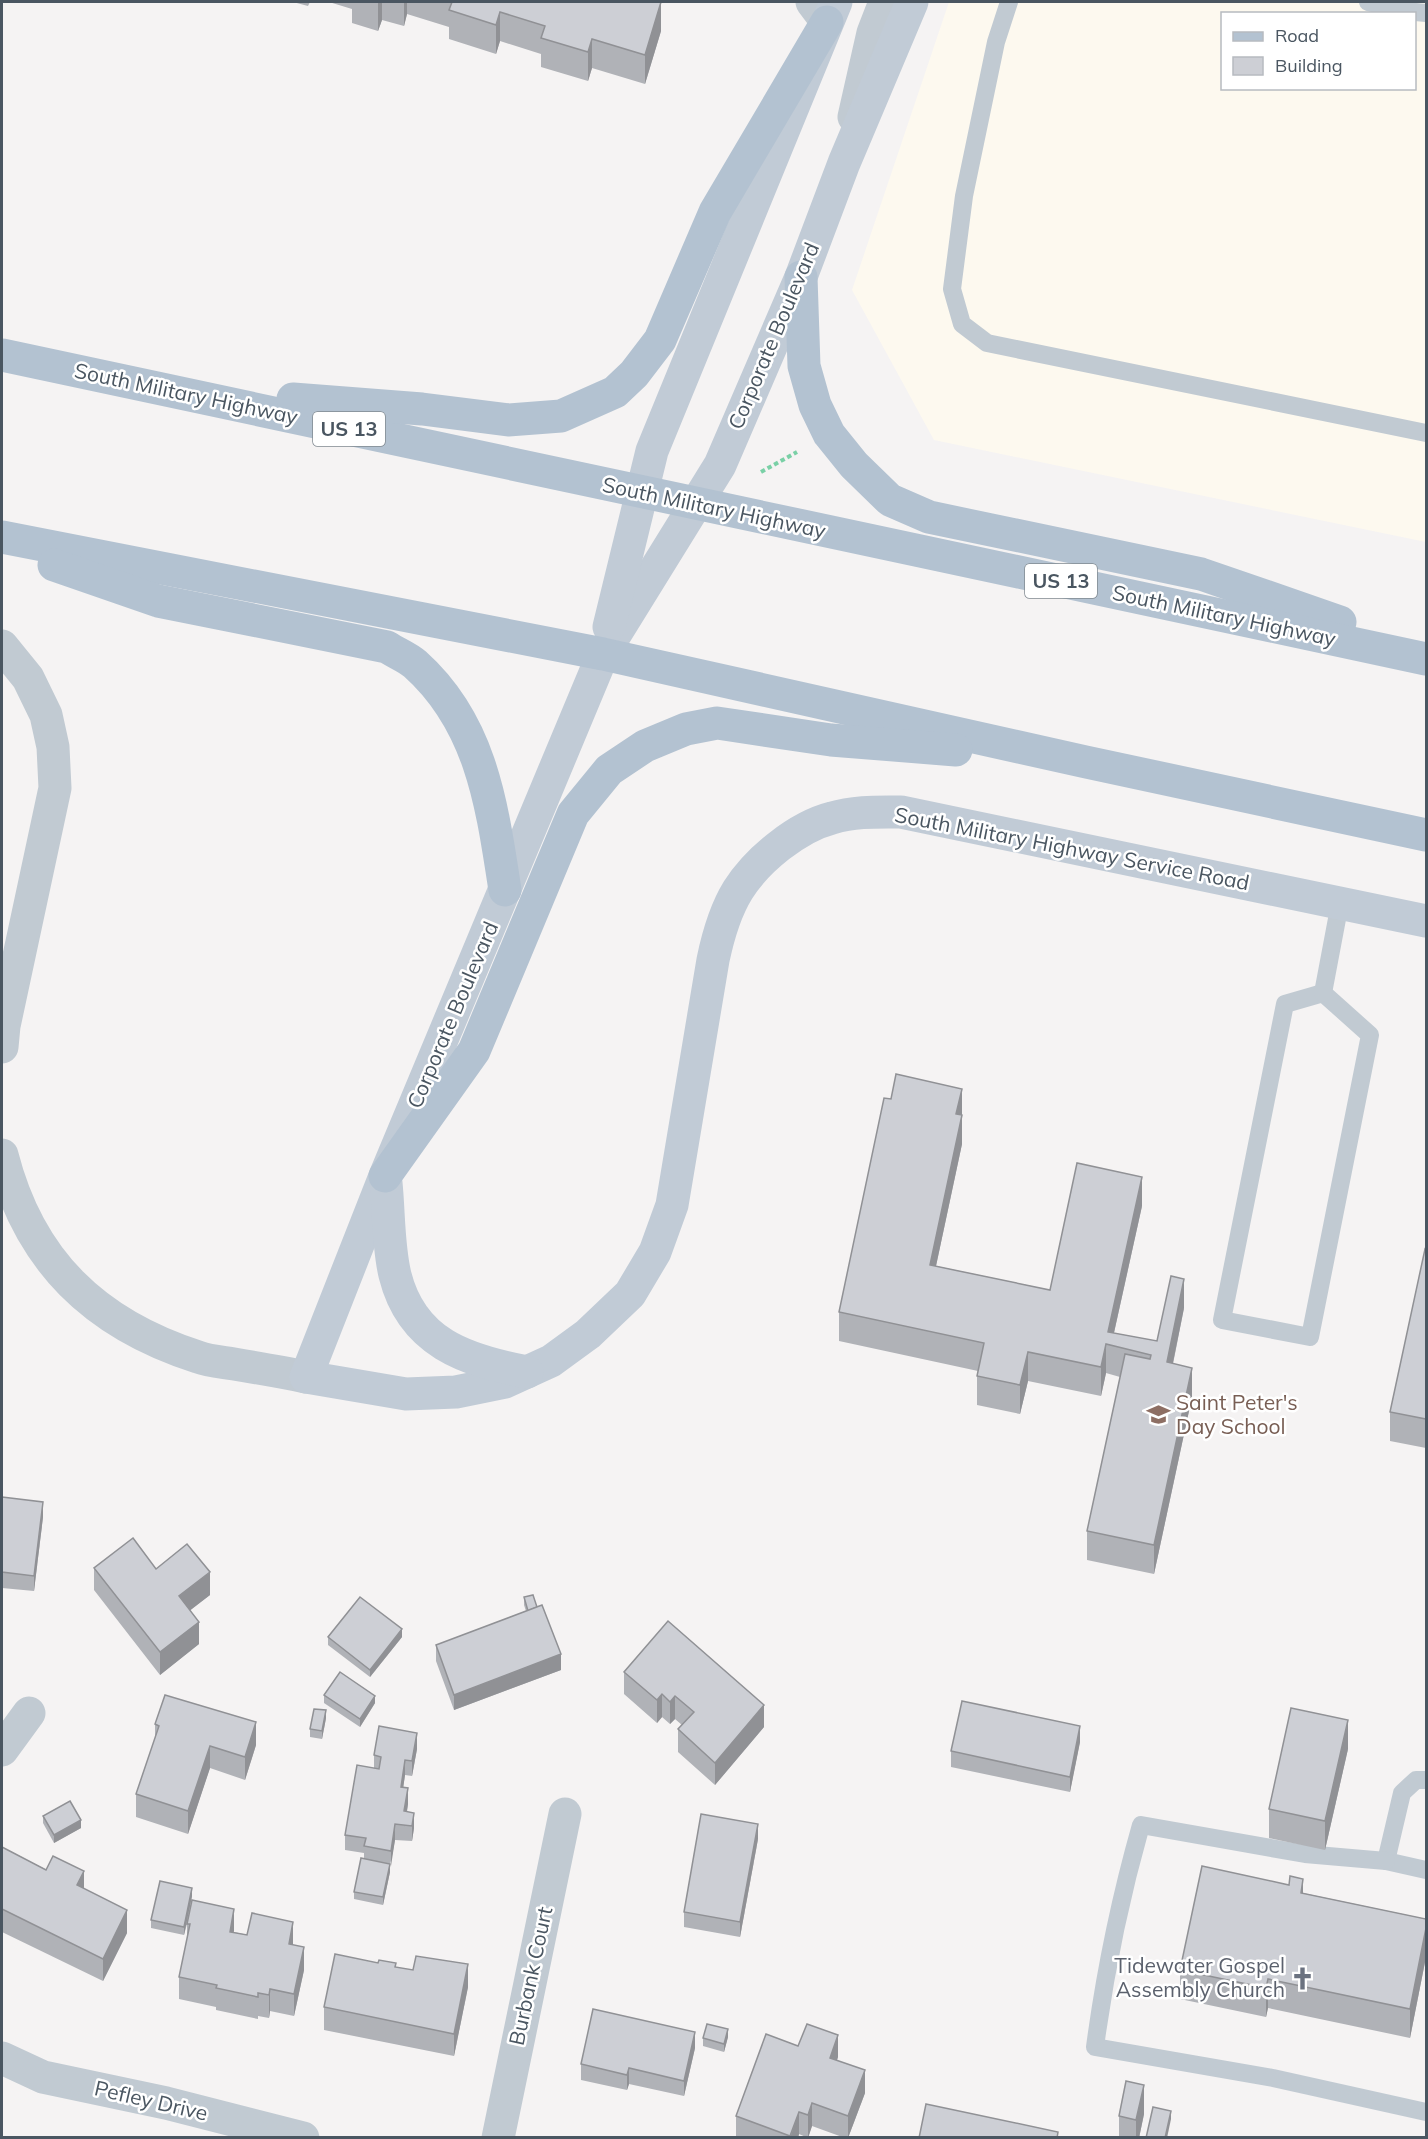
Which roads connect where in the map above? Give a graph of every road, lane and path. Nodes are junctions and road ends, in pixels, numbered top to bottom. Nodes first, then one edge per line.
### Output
1 (885, 2) edge
2 (912, 2) edge
3 (1009, 2) edge
4 (1368, 2) edge
5 (825, 8) edge
6 (1426, 13) edge
7 (844, 163) junction
8 (801, 277) junction
9 (2, 355) edge
10 (174, 391) junction
11 (1426, 433) edge
12 (800, 450) dead end
13 (761, 472) dead end
14 (642, 492) junction
15 (696, 504) junction
16 (2, 537) edge
17 (2, 546) edge
18 (2, 646) edge
19 (1426, 652) edge
20 (603, 654) junction
21 (1426, 659) edge
22 (1086, 762) junction
23 (1426, 835) edge
24 (505, 890) junction
25 (1340, 903) junction
26 (1426, 921) edge
27 (1323, 993) junction
28 (2, 1047) edge
29 (2, 1155) edge
30 (385, 1176) junction
31 (527, 1372) junction
32 (306, 1377) junction
33 (29, 1713) dead end
34 (2, 1750) edge
35 (1426, 1780) edge
36 (565, 1814) dead end
37 (1386, 1862) junction
38 (1426, 1870) edge
39 (2, 2058) edge
40 (1426, 2112) edge
41 (303, 2138) edge
42 (498, 2138) edge

1 - 7 street
2 - 7 street, Corporate Boulevard
3 - 11 lane
4 - 6 lane
5 - 10 main road
5 - 14 street, Corporate Boulevard
7 - 8 street, Corporate Boulevard
8 - 15 street, Corporate Boulevard
8 - 19 main road
9 - 10 main road, South Military Highway / US 13
10 - 14 main road, South Military Highway / US 13
12 - 13 path
14 - 15 main road, South Military Highway / US 13
14 - 20 street, Corporate Boulevard
15 - 20 street, Corporate Boulevard
15 - 21 main road, South Military Highway / US 13
16 - 20 main road
17 - 24 main road
18 - 28 street
20 - 22 main road
20 - 24 street, Corporate Boulevard
22 - 23 main road
22 - 30 main road
24 - 30 street, Corporate Boulevard
25 - 26 street, South Military Highway Service Road
25 - 27 lane
25 - 31 street, South Military Highway Service Road
27 - 27 lane
29 - 32 street, South Military Highway Service Road
30 - 31 street
30 - 32 street, Corporate Boulevard
31 - 32 street, South Military Highway Service Road
33 - 34 street
35 - 37 lane
36 - 42 street, Burbank Court
37 - 38 lane
37 - 40 lane
39 - 41 street, Pefley Drive

